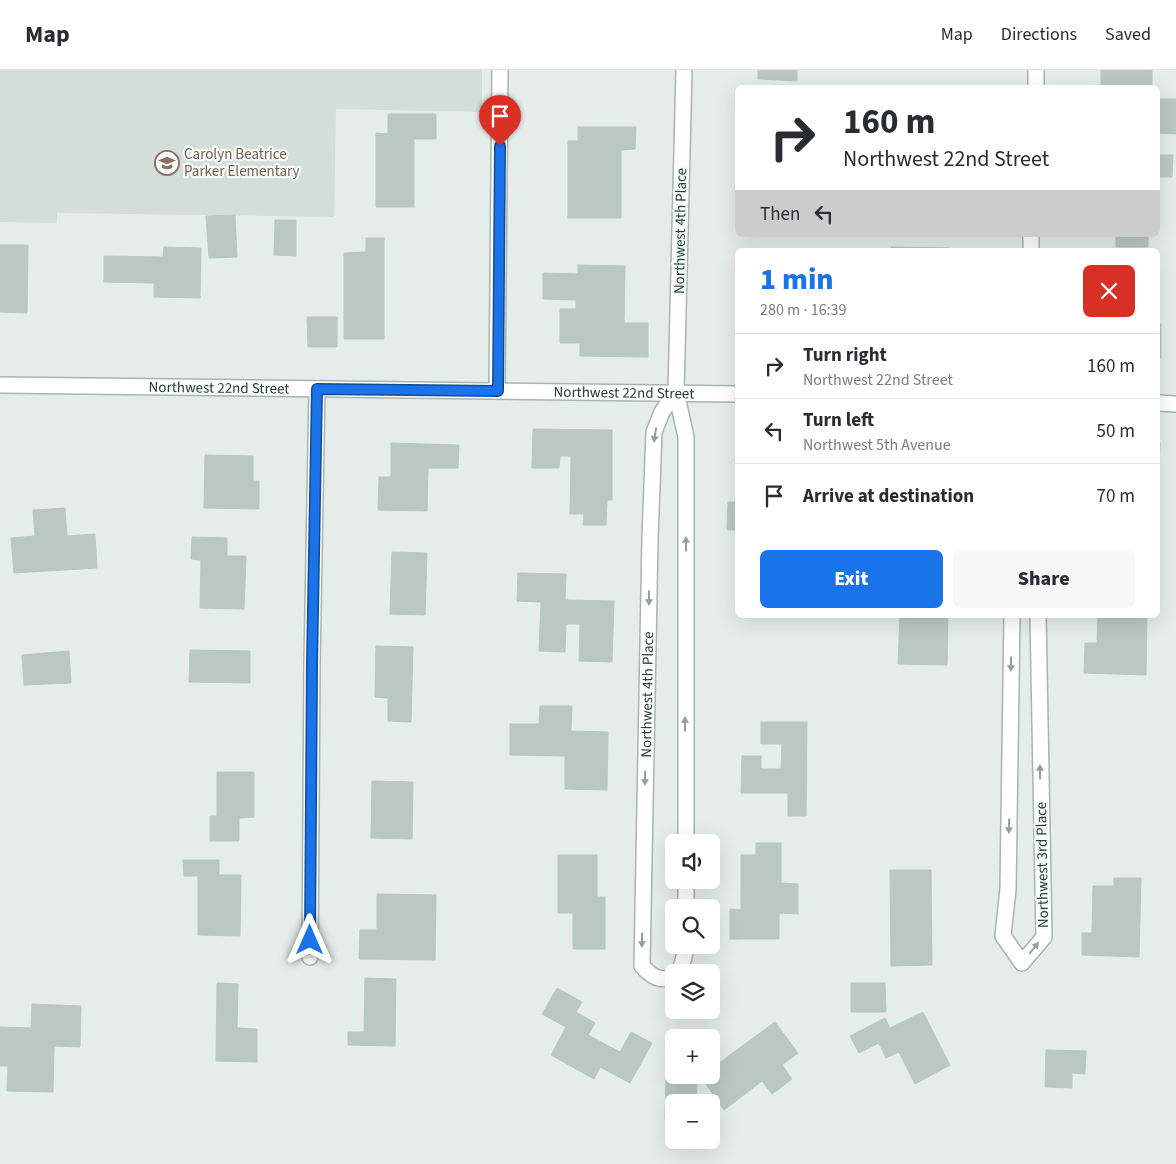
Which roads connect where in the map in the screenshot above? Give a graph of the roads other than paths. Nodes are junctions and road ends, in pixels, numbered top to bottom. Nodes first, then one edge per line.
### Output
1 (500, 70) edge
2 (684, 70) edge
3 (1036, 70) edge
4 (1036, 85) edge
5 (0, 385) edge
6 (317, 389) junction
7 (498, 391) junction
8 (676, 392) junction
9 (735, 394) edge
10 (1160, 403) edge
11 (1176, 404) edge
12 (1012, 618) edge
13 (1038, 618) edge
14 (686, 834) edge
15 (310, 957) dead end
16 (665, 978) edge

1 - 7 street
2 - 8 street, Northwest 4th Place
3 - 4 street
5 - 6 street, Northwest 22nd Street
6 - 7 street, Northwest 22nd Street
6 - 15 street
7 - 8 street, Northwest 22nd Street
8 - 9 street, Northwest 22nd Street
14 -> 8 street, Northwest 4th Place
8 -> 16 street, Northwest 4th Place
10 - 11 street
12 -> 13 street, Northwest 3rd Place

